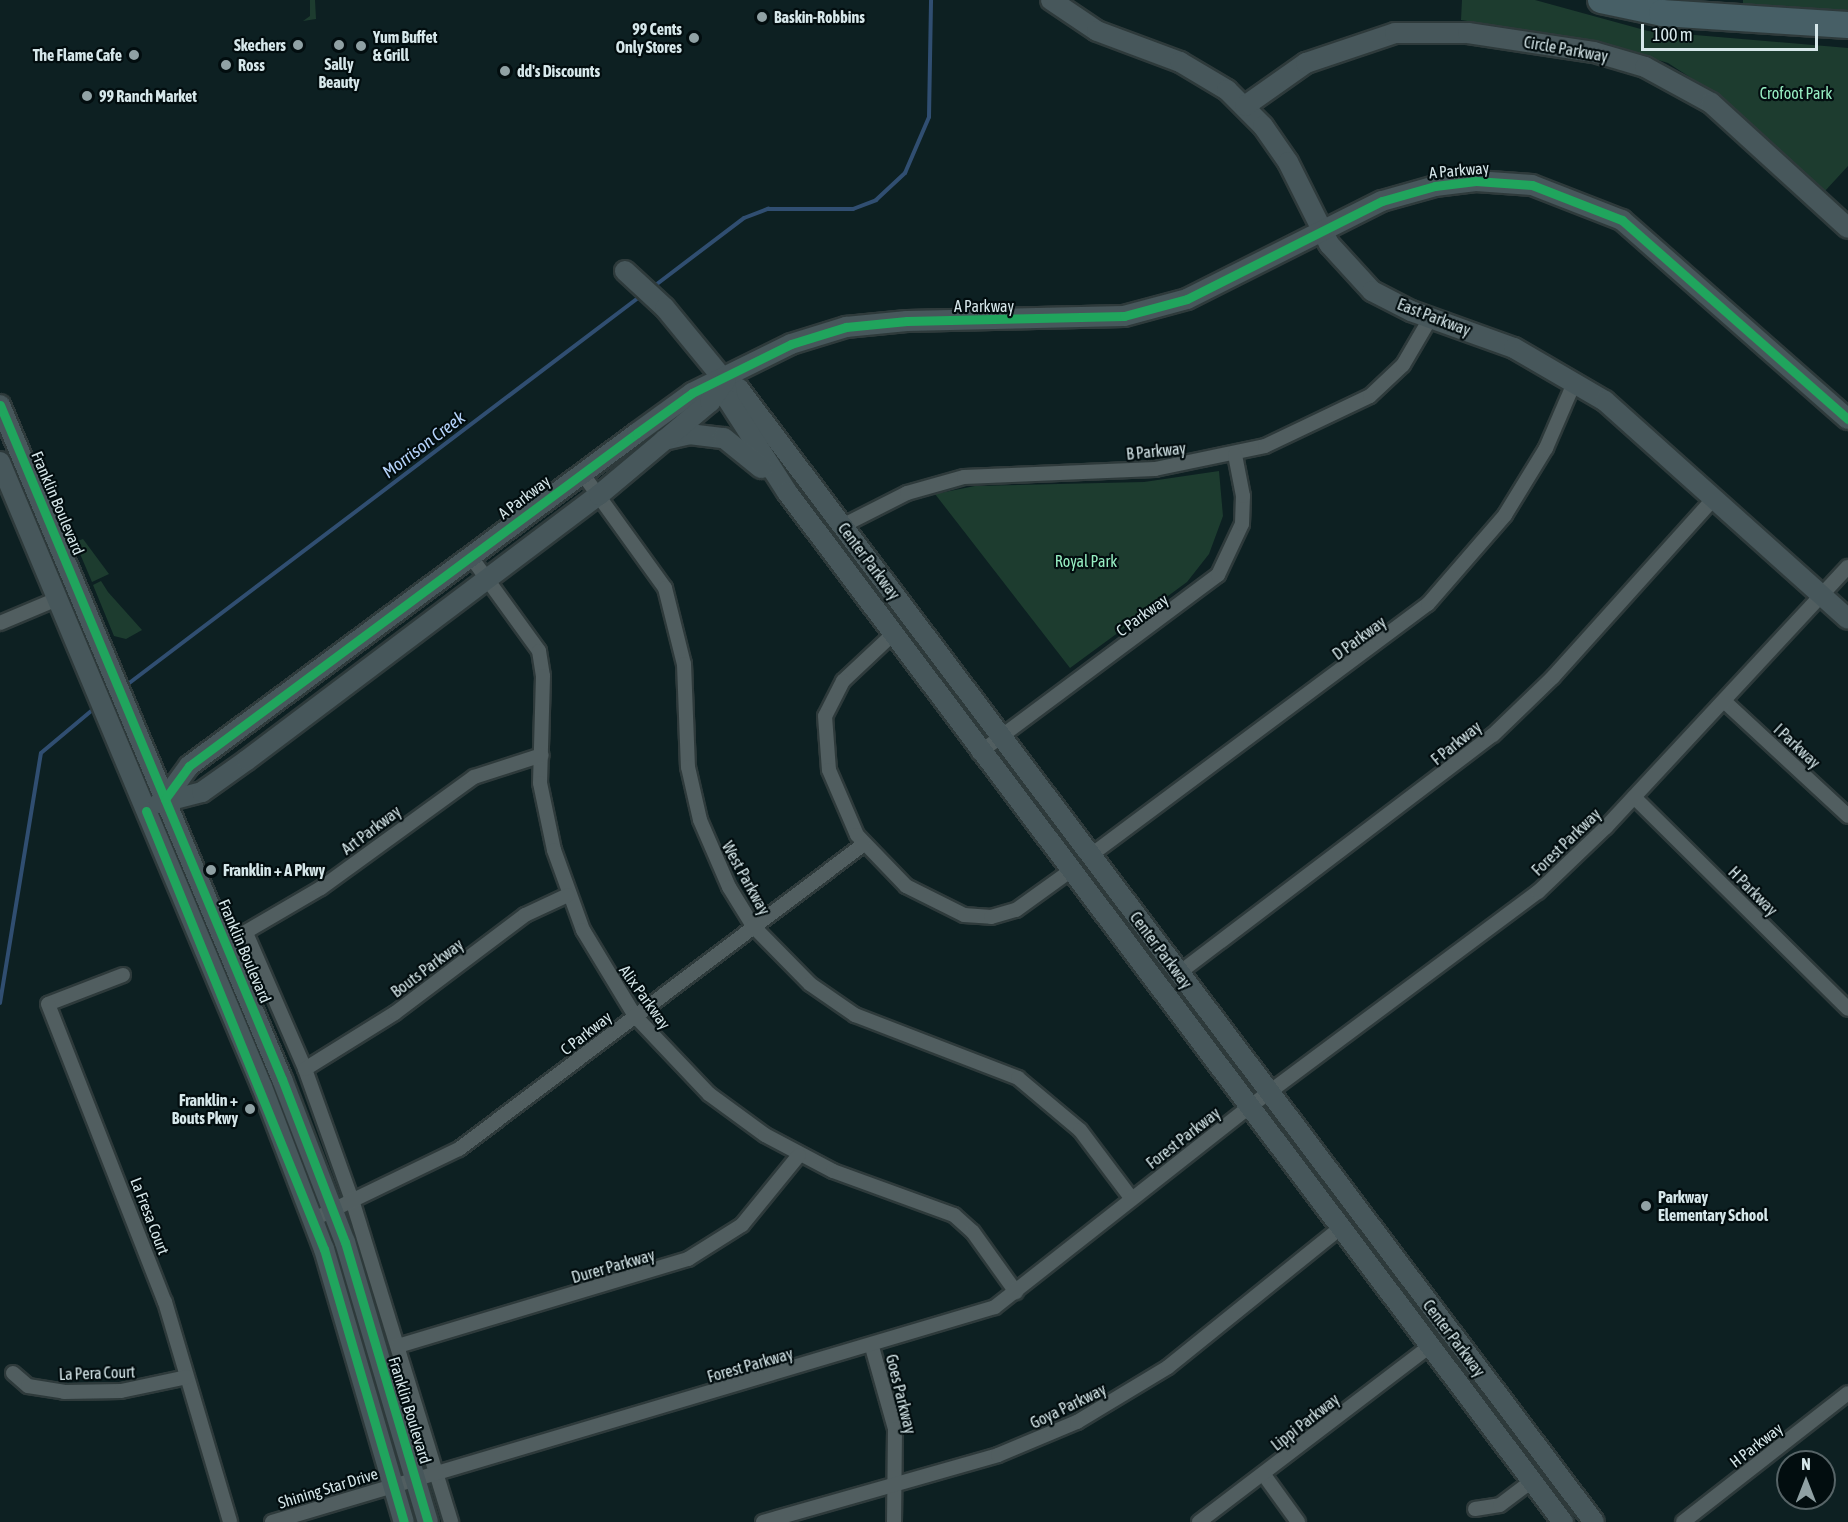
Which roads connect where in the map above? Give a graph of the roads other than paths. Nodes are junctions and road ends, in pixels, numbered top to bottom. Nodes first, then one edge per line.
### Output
1 (1051, 0) edge
2 (1601, 0) edge
3 (1848, 25) edge
4 (1245, 106) junction
5 (1848, 228) edge
6 (1322, 231) junction
7 (625, 271) dead end
8 (1431, 318) junction
9 (725, 381) junction
10 (1575, 381) junction
11 (0, 405) edge
12 (1848, 419) edge
13 (663, 440) junction
14 (1235, 455) junction
15 (0, 462) edge
16 (582, 473) junction
17 (787, 492) junction
18 (599, 495) junction
19 (1715, 497) junction
20 (842, 526) junction
21 (471, 557) junction
22 (1848, 567) edge
23 (487, 577) junction
24 (1822, 595) junction
25 (57, 599) junction
26 (1848, 619) edge
27 (0, 623) edge
28 (892, 635) junction
29 (1724, 701) junction
30 (1002, 737) junction
31 (979, 753) junction
32 (542, 755) junction
33 (1634, 797) junction
34 (165, 799) junction
35 (146, 811) junction
36 (1848, 816) edge
37 (864, 844) junction
38 (1090, 855) junction
39 (1070, 871) junction
40 (568, 895) junction
41 (753, 926) junction
42 (246, 933) junction
43 (225, 944) junction
44 (1179, 973) junction
45 (123, 975) dead end
46 (1848, 1009) edge
47 (635, 1016) junction
48 (305, 1069) junction
49 (1268, 1094) junction
50 (1248, 1108) junction
51 (799, 1155) junction
52 (1132, 1198) junction
53 (353, 1203) junction
54 (333, 1212) junction
55 (312, 1220) junction
56 (1340, 1228) junction
57 (1016, 1292) junction
58 (398, 1346) junction
59 (1430, 1346) junction
60 (872, 1347) junction
61 (13, 1373) dead end
62 (187, 1377) junction
63 (1848, 1393) edge
64 (436, 1473) junction
65 (1264, 1475) junction
66 (416, 1479) junction
67 (898, 1481) junction
68 (1532, 1481) junction
69 (394, 1486) junction
70 (1475, 1509) dead end
71 (230, 1522) edge
72 (272, 1522) edge
73 (404, 1522) edge
74 (428, 1522) edge
75 (451, 1522) edge
76 (763, 1522) edge
77 (894, 1522) edge
78 (1199, 1522) edge
79 (1298, 1522) edge
80 (1563, 1522) edge
81 (1594, 1522) edge
82 (1683, 1522) edge

1 - 4 street, East Parkway
2 - 3 highway
4 - 5 street, Circle Parkway
4 - 6 street, East Parkway
6 - 8 street, East Parkway
6 - 9 street, A Parkway
6 - 12 street, A Parkway
7 - 9 street, Center Parkway
8 - 10 street, East Parkway
8 - 14 street, B Parkway
9 - 13 street, A Parkway
9 - 16 street, A Parkway
9 - 17 street, Center Parkway
9 - 20 street, Center Parkway
10 - 19 street, East Parkway
10 - 38 street, D Parkway
11 - 34 street, Franklin Boulevard
13 - 17 street
13 - 18 street, A Parkway
14 - 20 street, B Parkway
14 - 30 street, C Parkway
15 - 25 street
16 - 18 street, West Parkway
16 - 21 street, A Parkway
17 - 28 street, Center Parkway
18 - 23 street, A Parkway
18 - 41 street, West Parkway
19 - 24 street, East Parkway
19 - 44 street, F Parkway
20 - 30 street, Center Parkway
21 - 23 street, Alix Parkway
21 - 34 street, A Parkway
22 - 24 street, Forest Parkway
23 - 32 street, Alix Parkway
23 - 34 street, A Parkway
24 - 26 street, East Parkway
24 - 29 street, Forest Parkway
25 - 27 street
25 - 35 street
28 - 31 street, Center Parkway
28 - 37 street
29 - 33 street, Forest Parkway
29 - 36 street, I Parkway
30 - 31 street, C Parkway
30 - 38 street, Center Parkway
31 - 39 street, Center Parkway
32 - 40 street, Alix Parkway
32 - 42 street, Art Parkway
33 - 46 street, H Parkway
33 - 49 street, Forest Parkway
34 - 35 street, A Parkway
34 - 43 street, Franklin Boulevard
35 - 55 street
37 - 39 street
37 - 41 street, C Parkway
38 - 44 street, Center Parkway
39 - 50 street, Center Parkway
40 - 47 street, Alix Parkway
40 - 48 street, Bouts Parkway
41 - 47 street, C Parkway
41 - 52 street, West Parkway
42 - 43 street, Art Parkway
42 - 48 street
43 - 54 street, Franklin Boulevard
44 - 49 street, Center Parkway
45 - 62 street, La Fresa Court
47 - 51 street, Alix Parkway
47 - 53 street, C Parkway
48 - 53 street
49 - 50 street, Forest Parkway
49 - 81 street, Center Parkway
50 - 52 street, Forest Parkway
50 - 56 street, Center Parkway
51 - 57 street, Alix Parkway
51 - 58 street, Durer Parkway
52 - 57 street, Forest Parkway
53 - 54 street, C Parkway
53 - 58 street
54 - 55 street, C Parkway
54 - 66 street, Franklin Boulevard
55 - 69 street
56 - 59 street, Center Parkway
56 - 67 street, Goya Parkway
57 - 60 street, Forest Parkway
58 - 64 street
59 - 65 street, Lippi Parkway
59 - 68 street, Center Parkway
60 - 64 street, Forest Parkway
60 - 67 street, Goes Parkway
61 - 62 street, La Pera Court
62 - 71 street, La Fresa Court
63 - 82 street, H Parkway
64 - 66 street, Forest Parkway
64 - 75 street
65 - 78 street, Lippi Parkway
65 - 79 street
66 - 69 street, Forest Parkway
66 - 74 street, Franklin Boulevard
67 - 76 street, Goya Parkway
67 - 77 street, Goes Parkway
68 - 70 street
68 - 80 street, Center Parkway
69 - 72 street, Shining Star Drive
69 - 73 street

